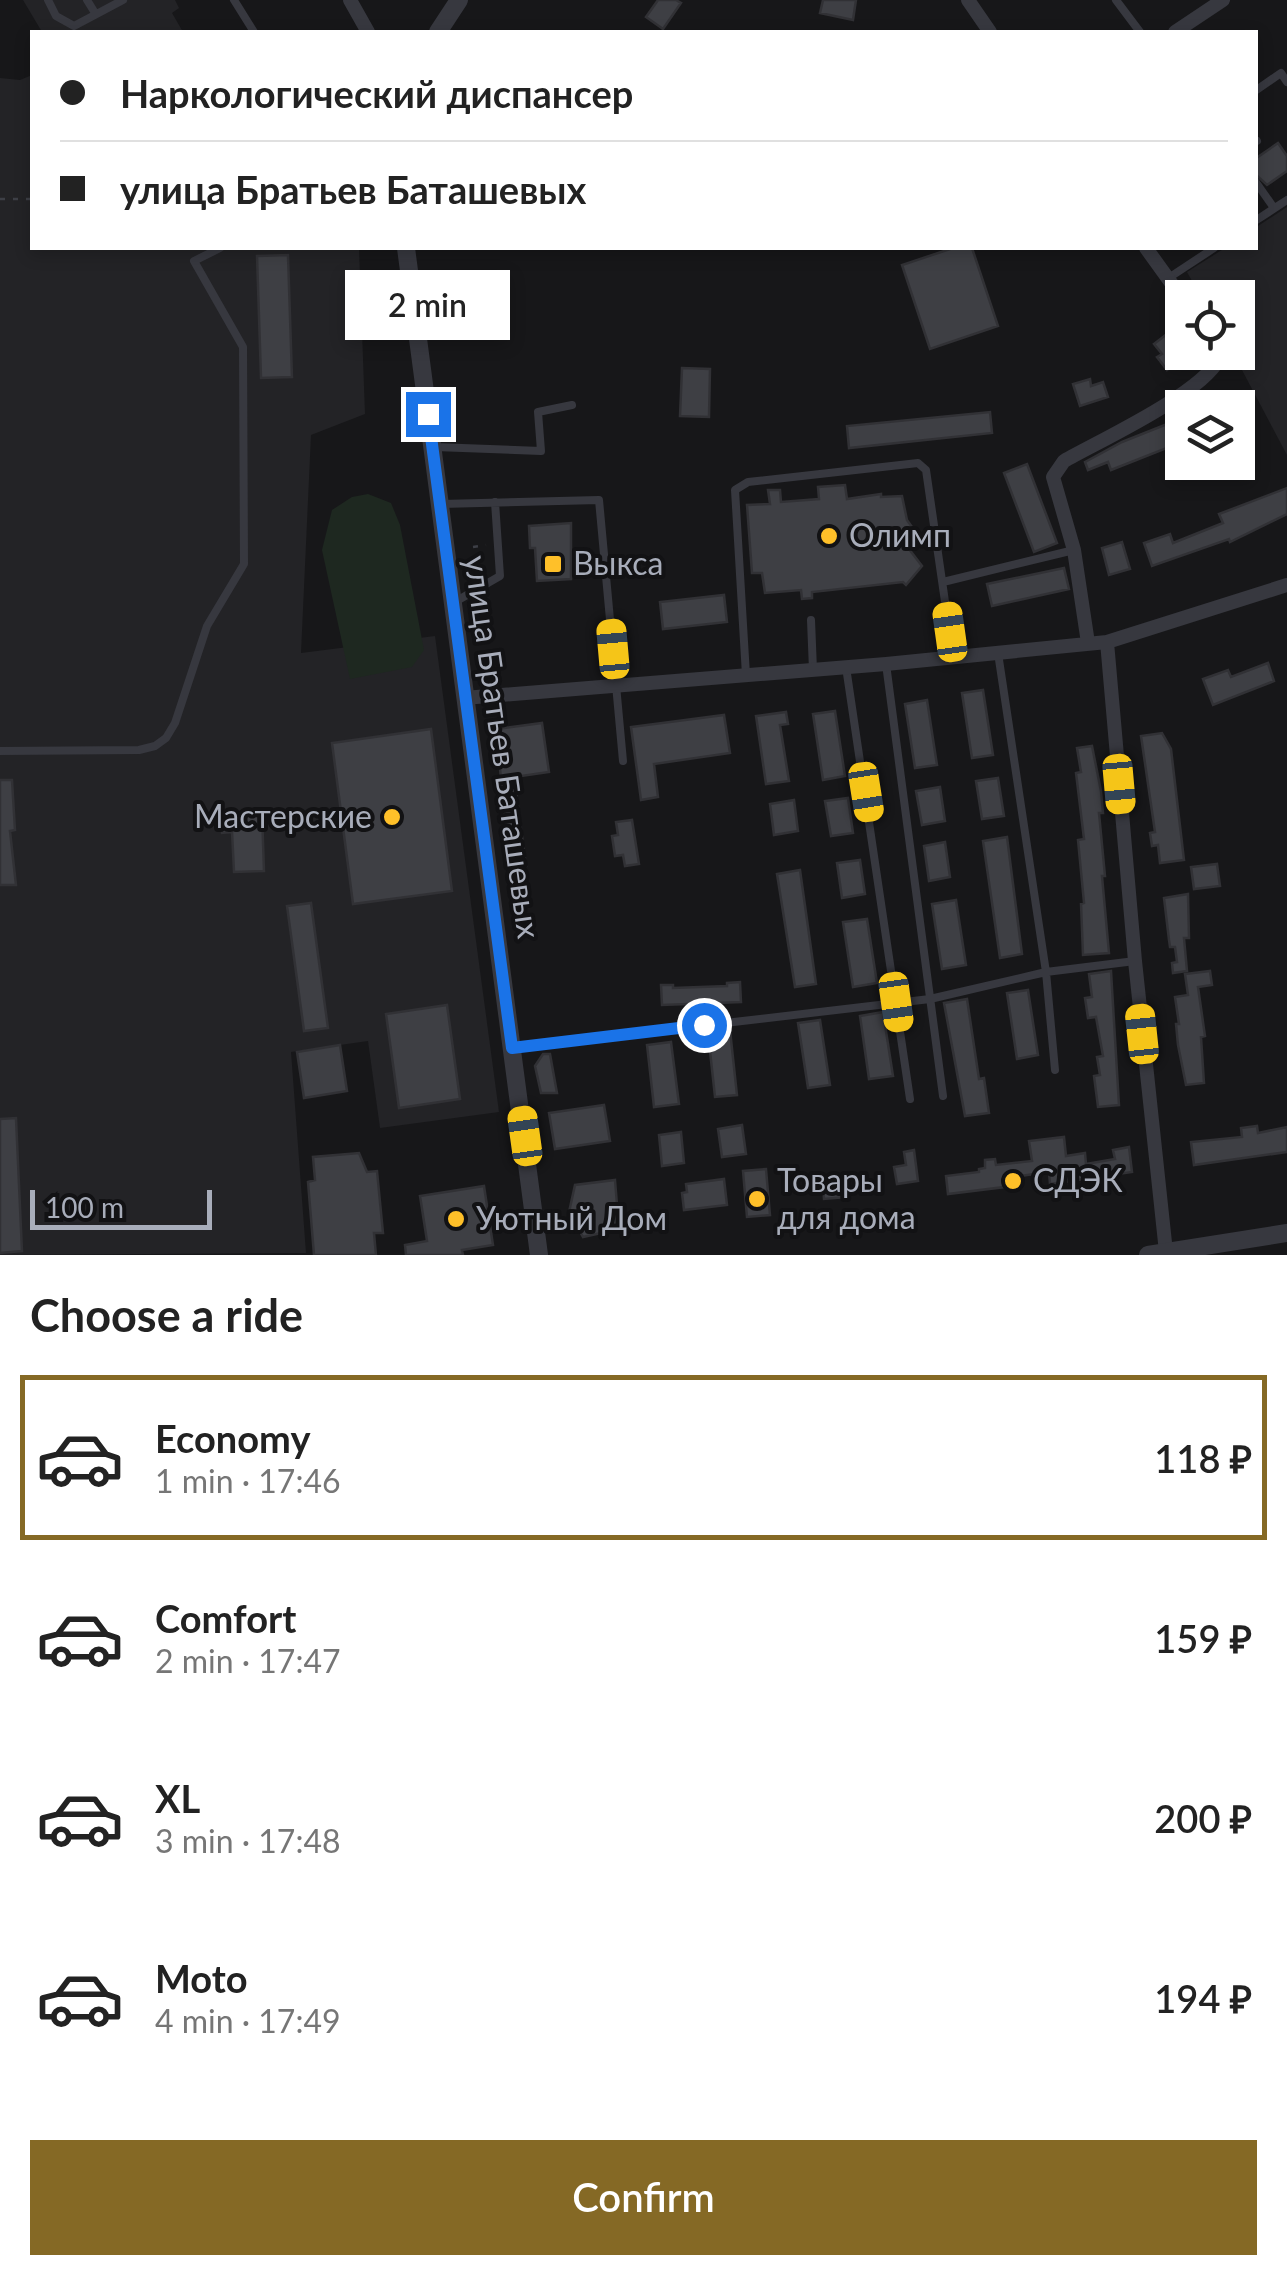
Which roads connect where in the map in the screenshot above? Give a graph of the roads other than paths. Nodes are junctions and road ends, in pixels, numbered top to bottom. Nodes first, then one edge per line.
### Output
1 (48, 0) edge
2 (88, 0) edge
3 (122, 0) edge
4 (234, 0) edge
5 (350, 0) edge
6 (459, 0) edge
7 (968, 0) edge
8 (1116, 0) edge
9 (1223, 0) edge
10 (95, 13) junction
11 (253, 30) edge
12 (367, 30) edge
13 (439, 30) edge
14 (989, 30) edge
15 (1138, 30) edge
16 (1178, 30) edge
17 (1287, 82) edge
18 (1258, 89) edge
19 (1258, 185) edge
20 (1287, 200) edge
21 (1274, 208) junction
22 (1258, 218) edge
23 (216, 250) edge
24 (406, 250) edge
25 (1148, 250) edge
26 (1211, 250) edge
27 (1170, 276) junction
28 (1172, 280) edge
29 (1213, 370) edge
30 (572, 405) dead end
31 (433, 447) junction
32 (495, 502) junction
33 (440, 504) junction
34 (1074, 550) junction
35 (943, 582) junction
36 (1287, 585) edge
37 (453, 603) junction
38 (812, 620) dead end
39 (1107, 642) junction
40 (1088, 643) junction
41 (998, 653) junction
42 (953, 656) junction
43 (886, 664) junction
44 (846, 667) junction
45 (813, 670) junction
46 (746, 676) junction
47 (616, 687) junction
48 (464, 698) junction
49 (0, 752) edge
50 (623, 761) dead end
51 (1134, 960) junction
52 (1046, 972) junction
53 (930, 998) junction
54 (896, 1002) junction
55 (512, 1048) junction
56 (1055, 1070) dead end
57 (943, 1096) dead end
58 (910, 1099) dead end
59 (1287, 1233) edge
60 (1252, 1247) edge
61 (1157, 1253) edge
62 (538, 1255) edge

1 - 10 lane
2 - 10 lane
3 - 10 lane
4 - 11 lane
5 - 12 street
6 - 13 street
7 - 14 street
8 - 15 lane
9 - 16 street
17 - 18 lane
19 - 21 lane
20 - 21 lane
21 - 22 lane
23 - 49 lane
24 - 31 street, улица Братьев Баташевых
25 - 27 street
26 - 27 lane
27 - 28 street
29 - 34 street
30 - 31 lane
31 - 33 street, улица Братьев Баташевых
32 - 33 lane
32 - 37 lane
32 - 47 lane
33 - 37 street, улица Братьев Баташевых
34 - 35 lane
34 - 40 street
35 - 42 lane
35 - 46 lane
36 - 39 street
37 - 48 street, улица Братьев Баташевых
38 - 45 lane
39 - 40 street
39 - 51 street
40 - 41 street
41 - 42 street
41 - 52 lane
42 - 43 street
43 - 44 street
43 - 53 lane
44 - 45 street
44 - 54 lane
45 - 46 street
46 - 47 street
47 - 48 street
47 - 50 lane
48 - 55 street, улица Братьев Баташевых
51 - 52 lane
51 - 61 street
52 - 53 lane
52 - 56 lane
53 - 54 lane
53 - 57 lane
54 - 55 lane
54 - 58 lane
55 - 62 street, улица Братьев Баташевых
59 - 60 street
60 - 61 street

